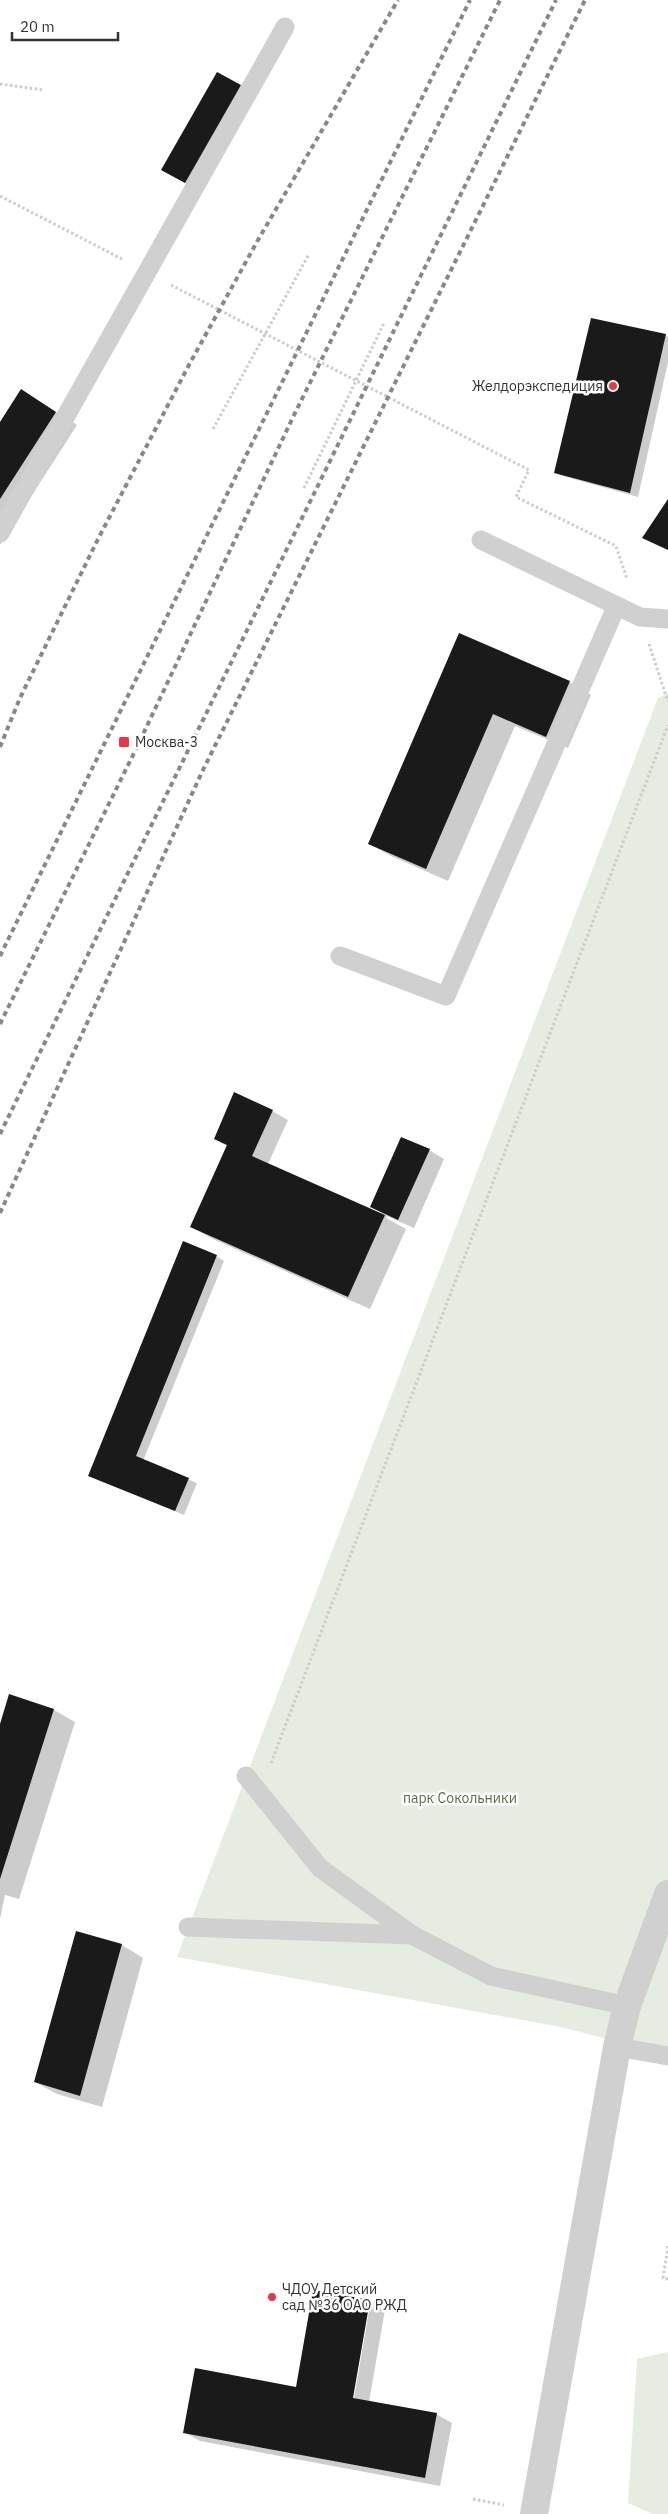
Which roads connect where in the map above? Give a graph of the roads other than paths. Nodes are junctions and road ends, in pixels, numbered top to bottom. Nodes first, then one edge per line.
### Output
1 (285, 27) dead end
2 (0, 533) edge
3 (481, 540) dead end
4 (616, 607) junction
5 (668, 619) edge
6 (340, 956) dead end
7 (246, 1776) dead end
8 (668, 1894) edge
9 (188, 1927) dead end
10 (412, 1935) junction
11 (627, 2006) junction
12 (618, 2047) junction
13 (668, 2056) edge
14 (534, 2514) edge

1 - 2 lane
3 - 4 lane
4 - 5 lane
4 - 6 lane
7 - 10 lane
8 - 11 street
9 - 10 lane
10 - 11 lane
11 - 12 street
12 - 13 lane
12 - 14 street

